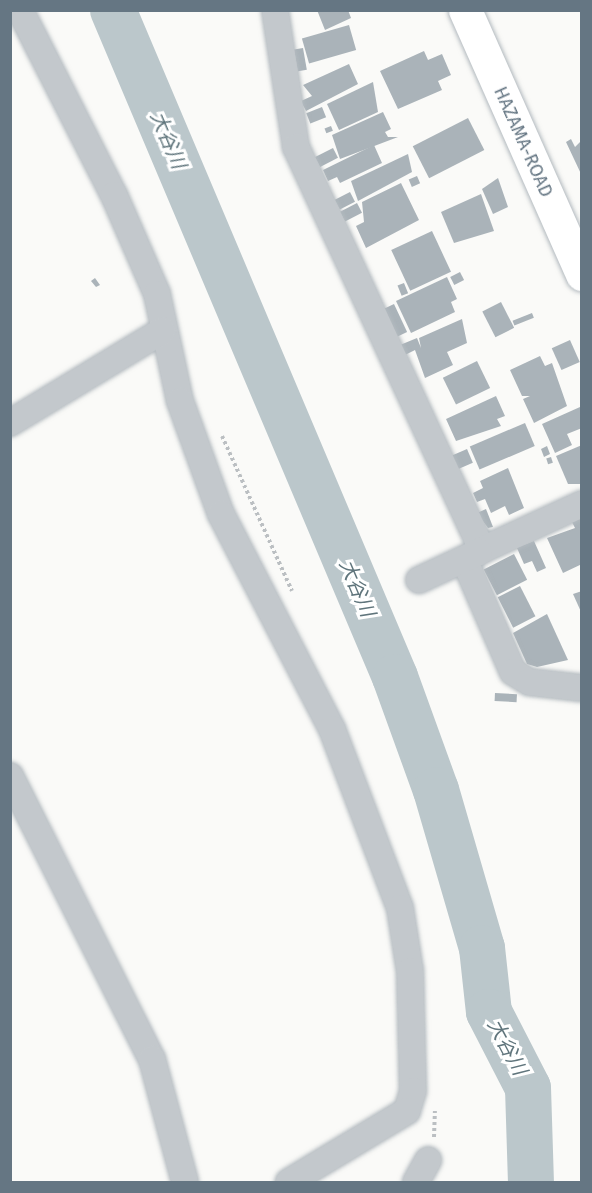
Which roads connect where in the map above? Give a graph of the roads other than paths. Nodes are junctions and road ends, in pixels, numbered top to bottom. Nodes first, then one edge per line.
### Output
1 (20, 10) edge
2 (275, 10) edge
3 (465, 10) edge
4 (582, 274) edge
5 (162, 331) junction
6 (10, 423) edge
7 (582, 504) edge
8 (473, 555) junction
9 (419, 580) dead end
10 (582, 688) edge
11 (10, 776) edge
12 (428, 1160) dead end
13 (185, 1182) edge
14 (289, 1182) edge
15 (416, 1182) edge

1 - 5 street
2 - 8 street
3 - 4 street, HAZAMA-ROAD
5 - 6 street
5 - 14 street
7 - 8 street
8 - 9 street
8 - 10 street
11 - 13 street
12 - 15 street

